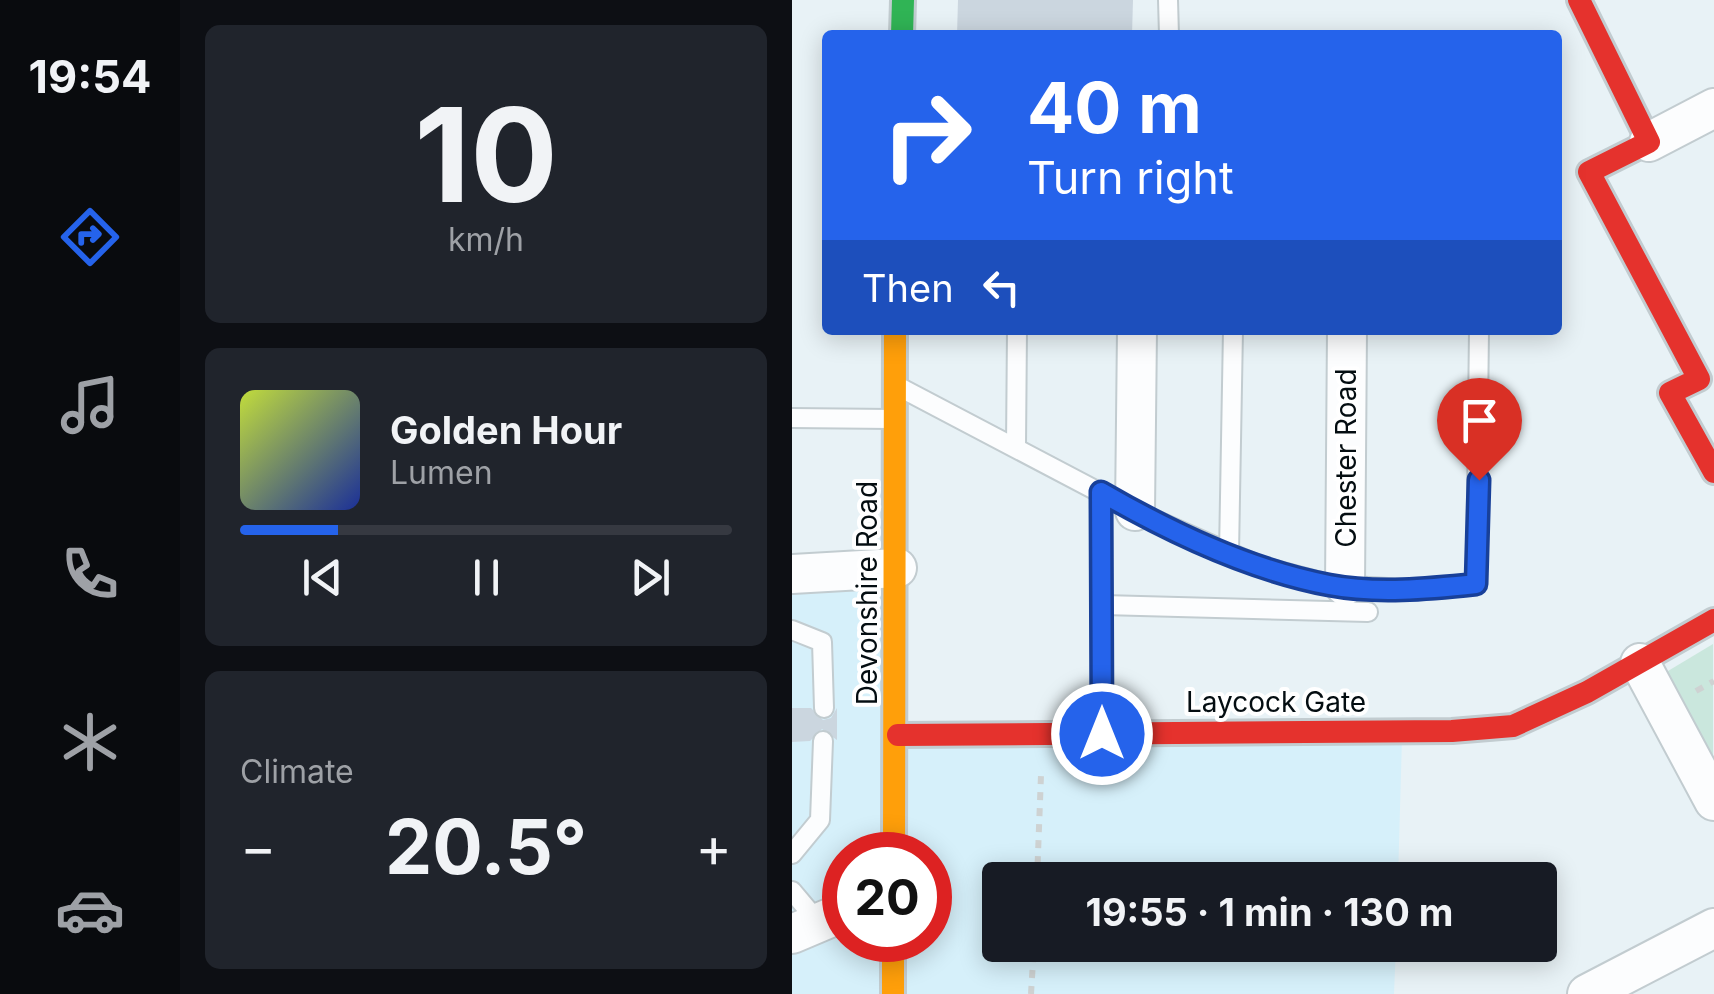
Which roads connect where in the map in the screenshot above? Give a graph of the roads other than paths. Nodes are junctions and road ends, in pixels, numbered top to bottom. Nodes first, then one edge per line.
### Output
1 (903, 0) edge
2 (1168, 0) edge
3 (1579, 0) edge
4 (902, 30) edge
5 (1169, 30) edge
6 (1714, 108) edge
7 (1649, 142) junction
8 (896, 335) edge
9 (1016, 335) edge
10 (1137, 335) edge
11 (1233, 335) edge
12 (1347, 335) edge
13 (1478, 335) edge
14 (1706, 374) edge
15 (895, 386) junction
16 (792, 418) edge
17 (895, 419) junction
18 (1016, 445) junction
19 (1714, 472) edge
20 (1101, 492) junction
21 (1134, 511) junction
22 (1229, 553) junction
23 (897, 568) junction
24 (792, 574) edge
25 (1357, 599) junction
26 (1102, 606) junction
27 (1714, 620) edge
28 (792, 630) edge
29 (1640, 663) junction
30 (824, 708) dead end
31 (1102, 734) junction
32 (898, 736) junction
33 (823, 741) dead end
34 (1714, 801) edge
35 (895, 832) edge
36 (792, 854) edge
37 (792, 891) edge
38 (819, 923) edge
39 (1714, 928) edge
40 (893, 962) edge
41 (893, 994) edge
42 (1586, 994) edge

1 - 4 street
2 - 5 lane
3 - 7 street
6 - 7 street
7 - 14 street
8 - 15 street, Devonshire Road
9 - 18 lane
10 - 21 street
11 - 22 lane
12 - 25 street, Chester Road
13 - 25 lane
14 - 19 street
15 - 17 street, Devonshire Road
15 - 18 lane
16 - 17 lane
17 - 23 street, Devonshire Road
18 - 20 lane
20 - 21 lane
20 - 26 lane
21 - 22 lane
22 - 25 lane
23 - 24 street
23 - 32 street, Devonshire Road
25 - 26 lane
26 - 31 lane
27 - 29 street, Laycock Gate
28 - 30 lane
29 - 31 street, Laycock Gate
29 - 34 street
31 - 32 street, Laycock Gate
32 - 35 street, Devonshire Road
33 - 36 lane
37 - 38 lane
39 - 42 street
40 - 41 street

